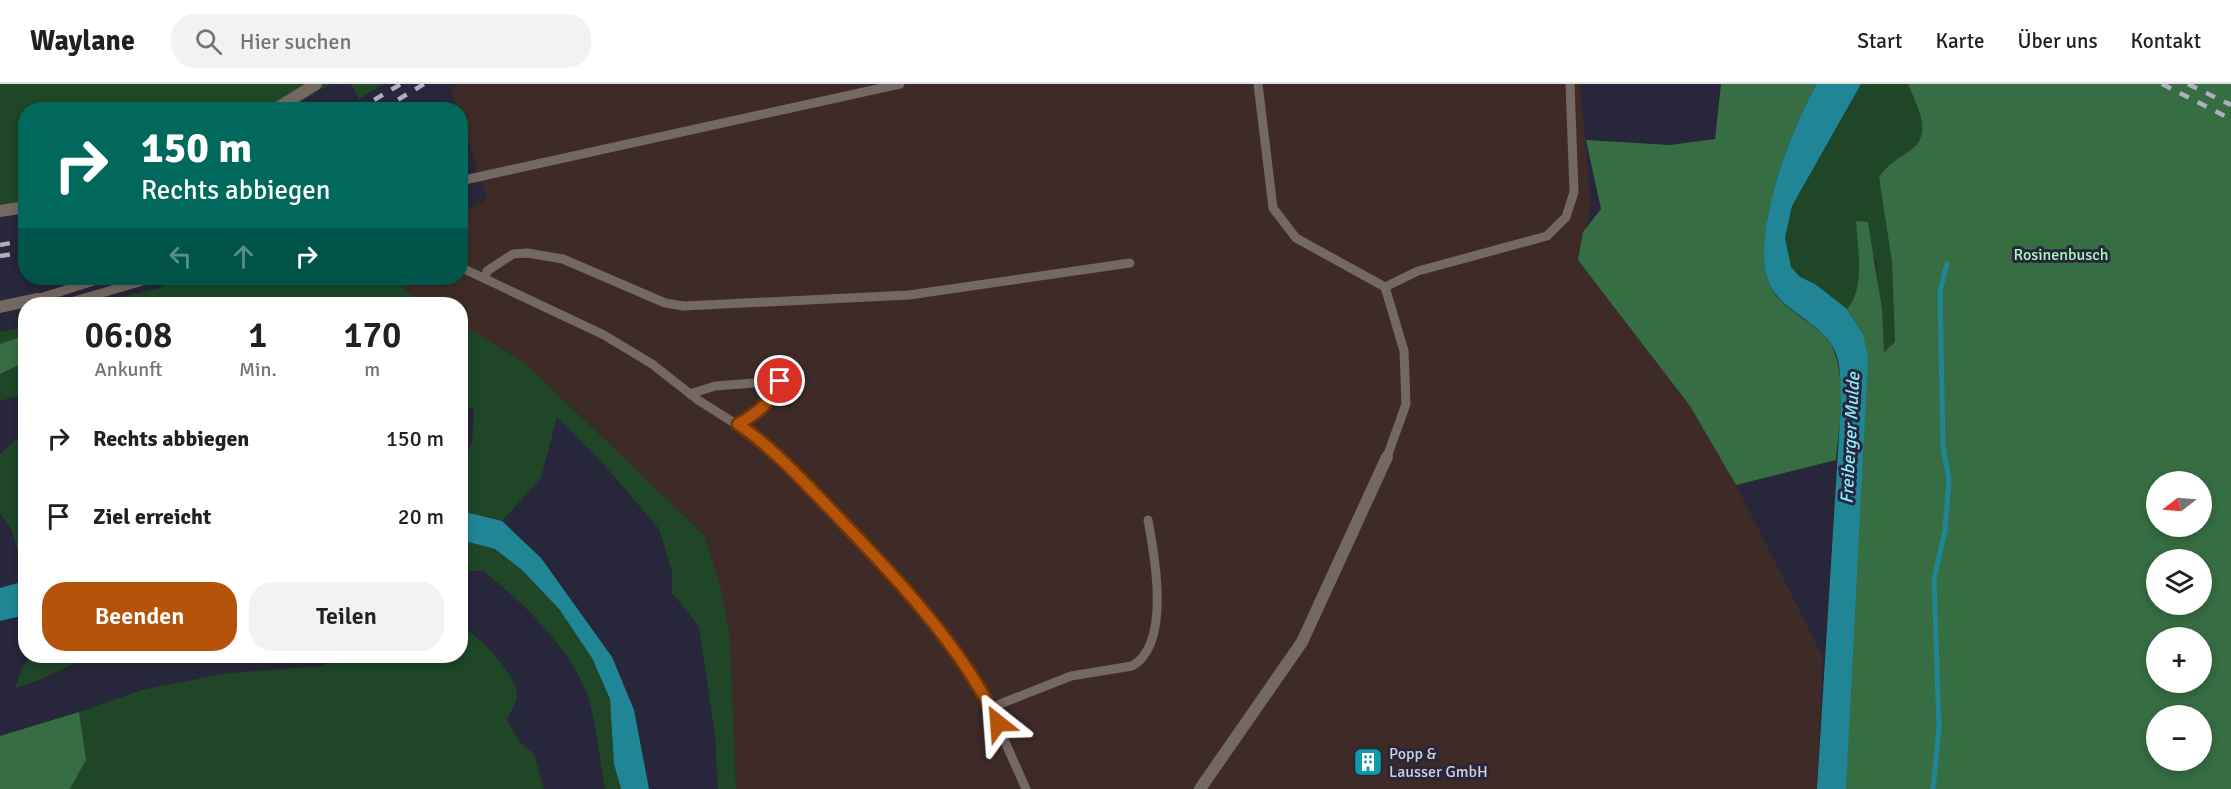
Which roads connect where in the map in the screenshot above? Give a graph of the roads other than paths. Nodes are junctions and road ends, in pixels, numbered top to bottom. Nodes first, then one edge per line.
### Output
1 (316, 84) edge
2 (900, 84) edge
3 (1258, 84) edge
4 (1570, 84) edge
5 (287, 102) edge
6 (468, 179) edge
7 (18, 208) edge
8 (0, 211) edge
9 (1130, 263) dead end
10 (468, 271) edge
11 (485, 279) junction
12 (86, 285) edge
13 (129, 285) edge
14 (1385, 287) junction
15 (56, 297) edge
16 (88, 297) edge
17 (18, 305) edge
18 (0, 307) edge
19 (690, 394) junction
20 (738, 424) junction
21 (1387, 457) joint
22 (1148, 520) dead end
23 (990, 708) junction
24 (1026, 789) edge
25 (1200, 789) edge

1 - 5 street
2 - 6 lane
3 - 14 lane
4 - 14 lane
7 - 8 street
9 - 11 lane
10 - 11 lane
11 - 19 lane
12 - 15 lane
13 - 16 lane
14 - 21 lane
17 - 18 street
19 - 20 lane
19 - 20 lane
20 - 23 lane
21 - 25 street
22 - 23 lane
23 - 24 lane

